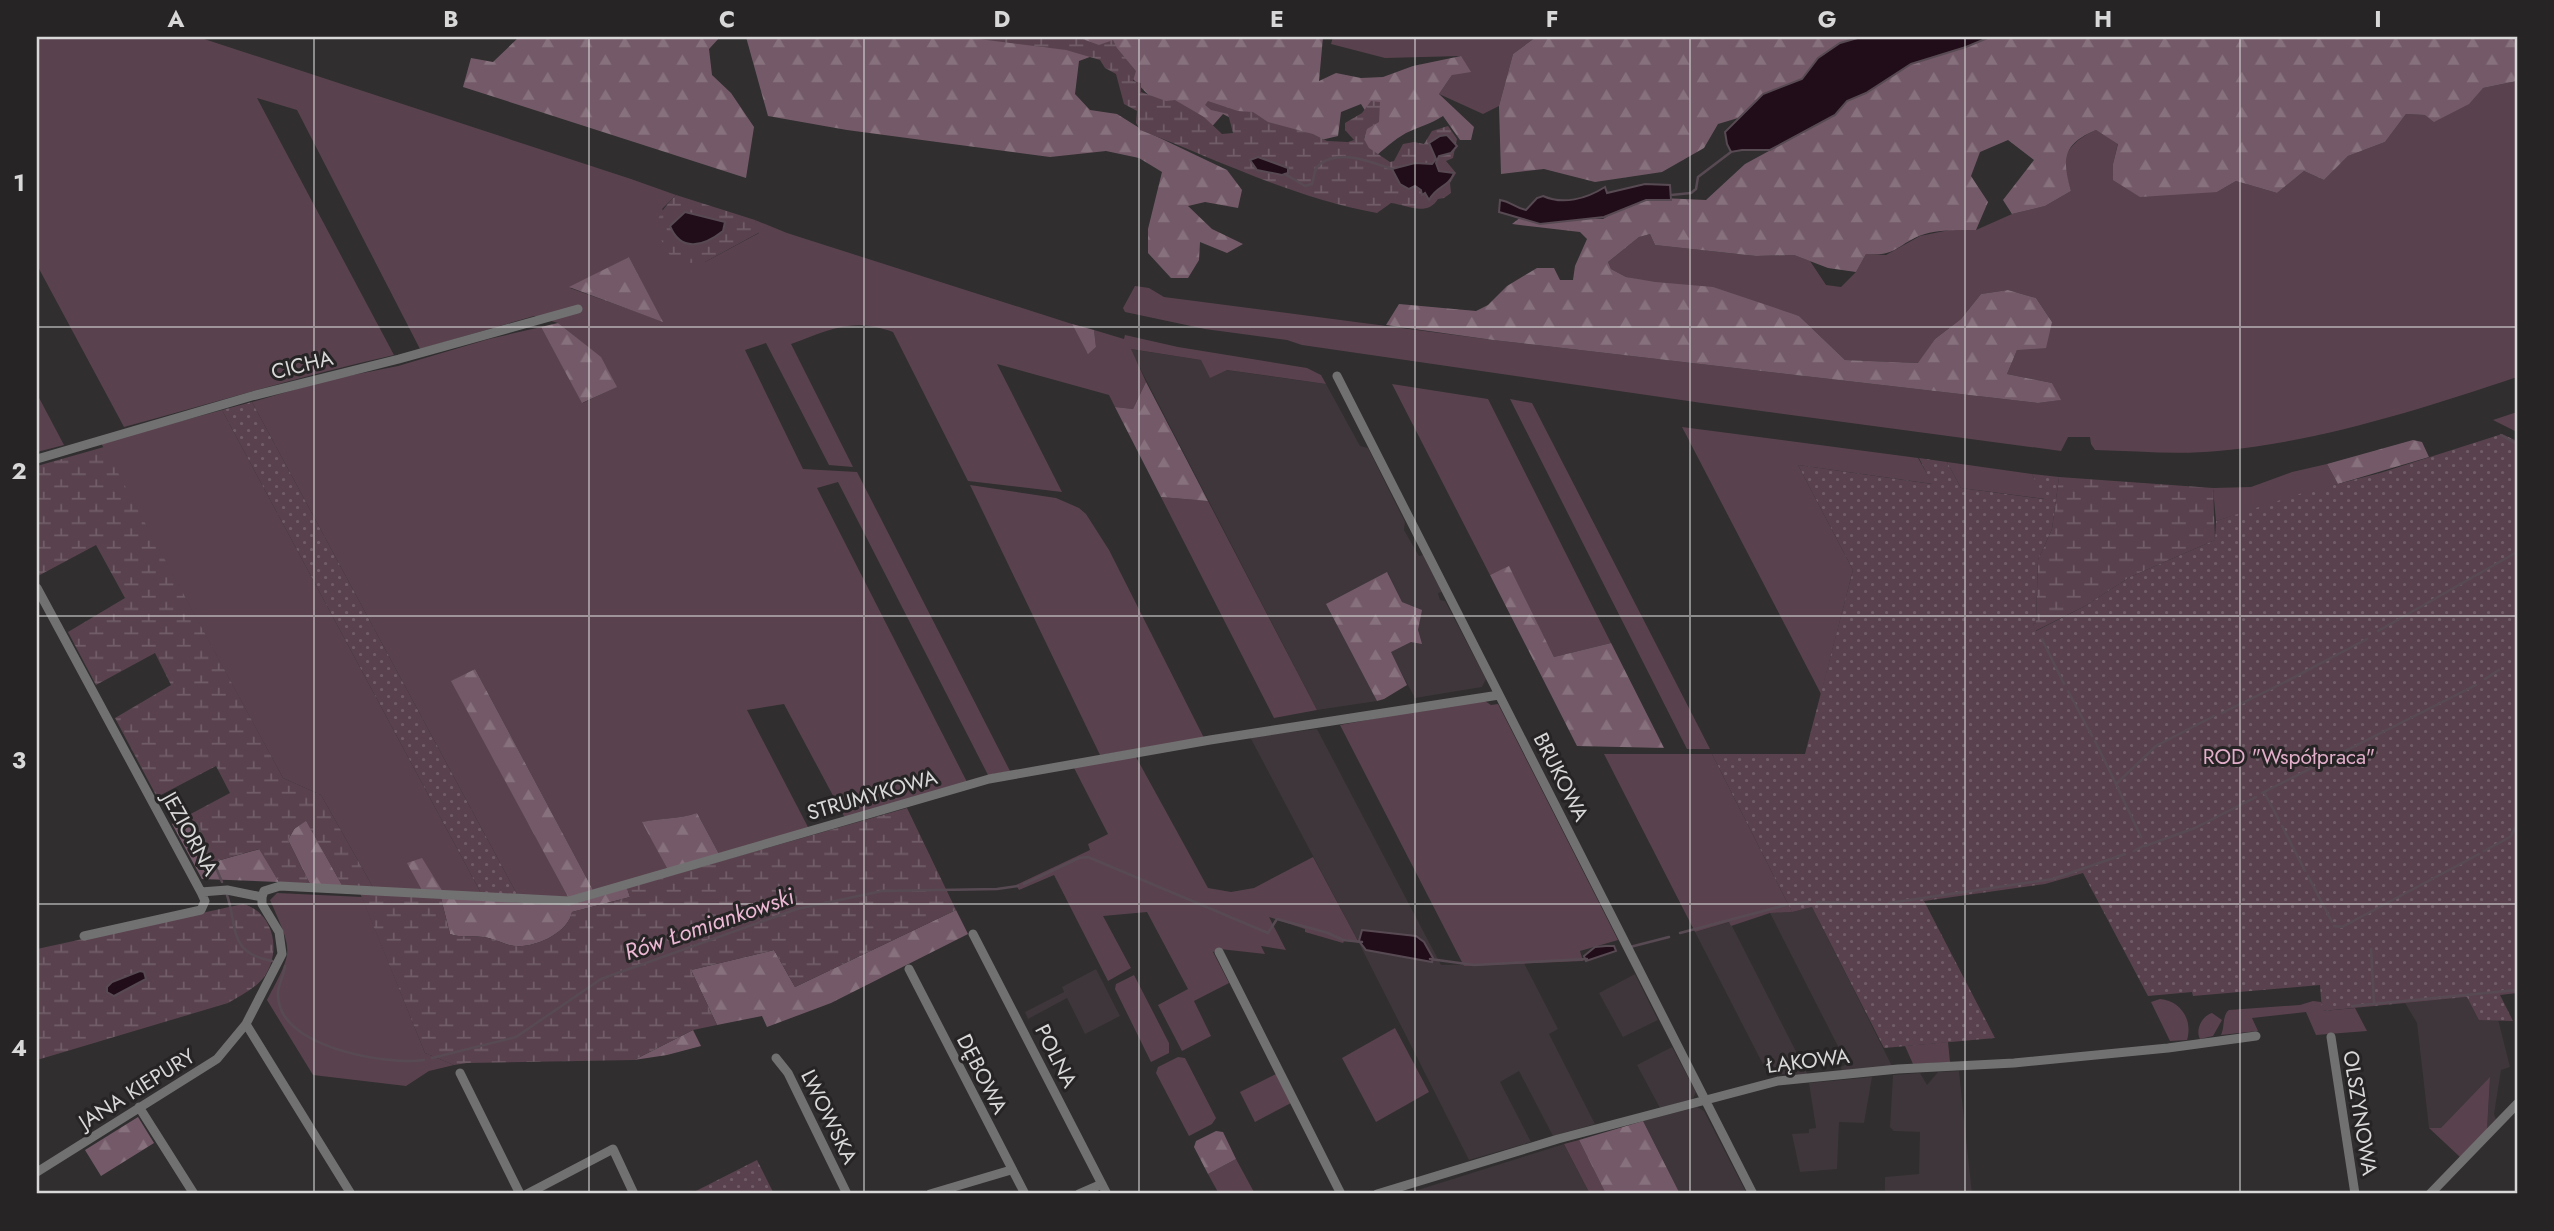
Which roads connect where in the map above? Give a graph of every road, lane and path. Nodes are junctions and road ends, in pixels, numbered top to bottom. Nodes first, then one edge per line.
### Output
1 (578, 309) dead end
2 (1337, 376) dead end
3 (37, 458) edge
4 (37, 587) edge
5 (1499, 695) junction
6 (201, 892) junction
7 (262, 897) junction
8 (973, 934) dead end
9 (84, 936) dead end
10 (1219, 952) dead end
11 (909, 969) dead end
12 (246, 1024) junction
13 (2256, 1036) dead end
14 (2331, 1037) dead end
15 (776, 1058) dead end
16 (460, 1073) dead end
17 (1705, 1099) junction
18 (2517, 1104) edge
19 (139, 1107) junction
20 (1011, 1170) junction
21 (37, 1171) edge
22 (1102, 1184) junction
23 (194, 1194) edge
24 (351, 1194) edge
25 (520, 1194) edge
26 (527, 1194) edge
27 (634, 1194) edge
28 (847, 1194) edge
29 (930, 1194) edge
30 (1025, 1194) edge
31 (1079, 1194) edge
32 (1107, 1194) edge
33 (1340, 1194) edge
34 (1377, 1194) edge
35 (1753, 1194) edge
36 (2355, 1194) edge
37 (2430, 1194) edge

1 - 3 street, CICHA
2 - 5 street, BRUKOWA
4 - 6 street, JEZIORNA
5 - 7 street, STRUMYKOWA
5 - 17 street, BRUKOWA
6 - 7 street, JEZIORNA
6 - 9 street
7 - 12 street
8 - 22 street, POLNA
10 - 33 street
11 - 20 street, DĘBOWA
12 - 19 street, JANA KIEPURY
12 - 24 street
13 - 17 street, ŁĄKOWA
14 - 36 street, OLSZYNOWA
15 - 28 street, LWOWSKA
16 - 25 street
17 - 34 street, ŁĄKOWA
17 - 35 street, BRUKOWA
18 - 37 street
19 - 21 street, JANA KIEPURY
19 - 23 street
20 - 29 street
20 - 30 street, DĘBOWA
22 - 31 street
22 - 32 street, POLNA
26 - 27 street

